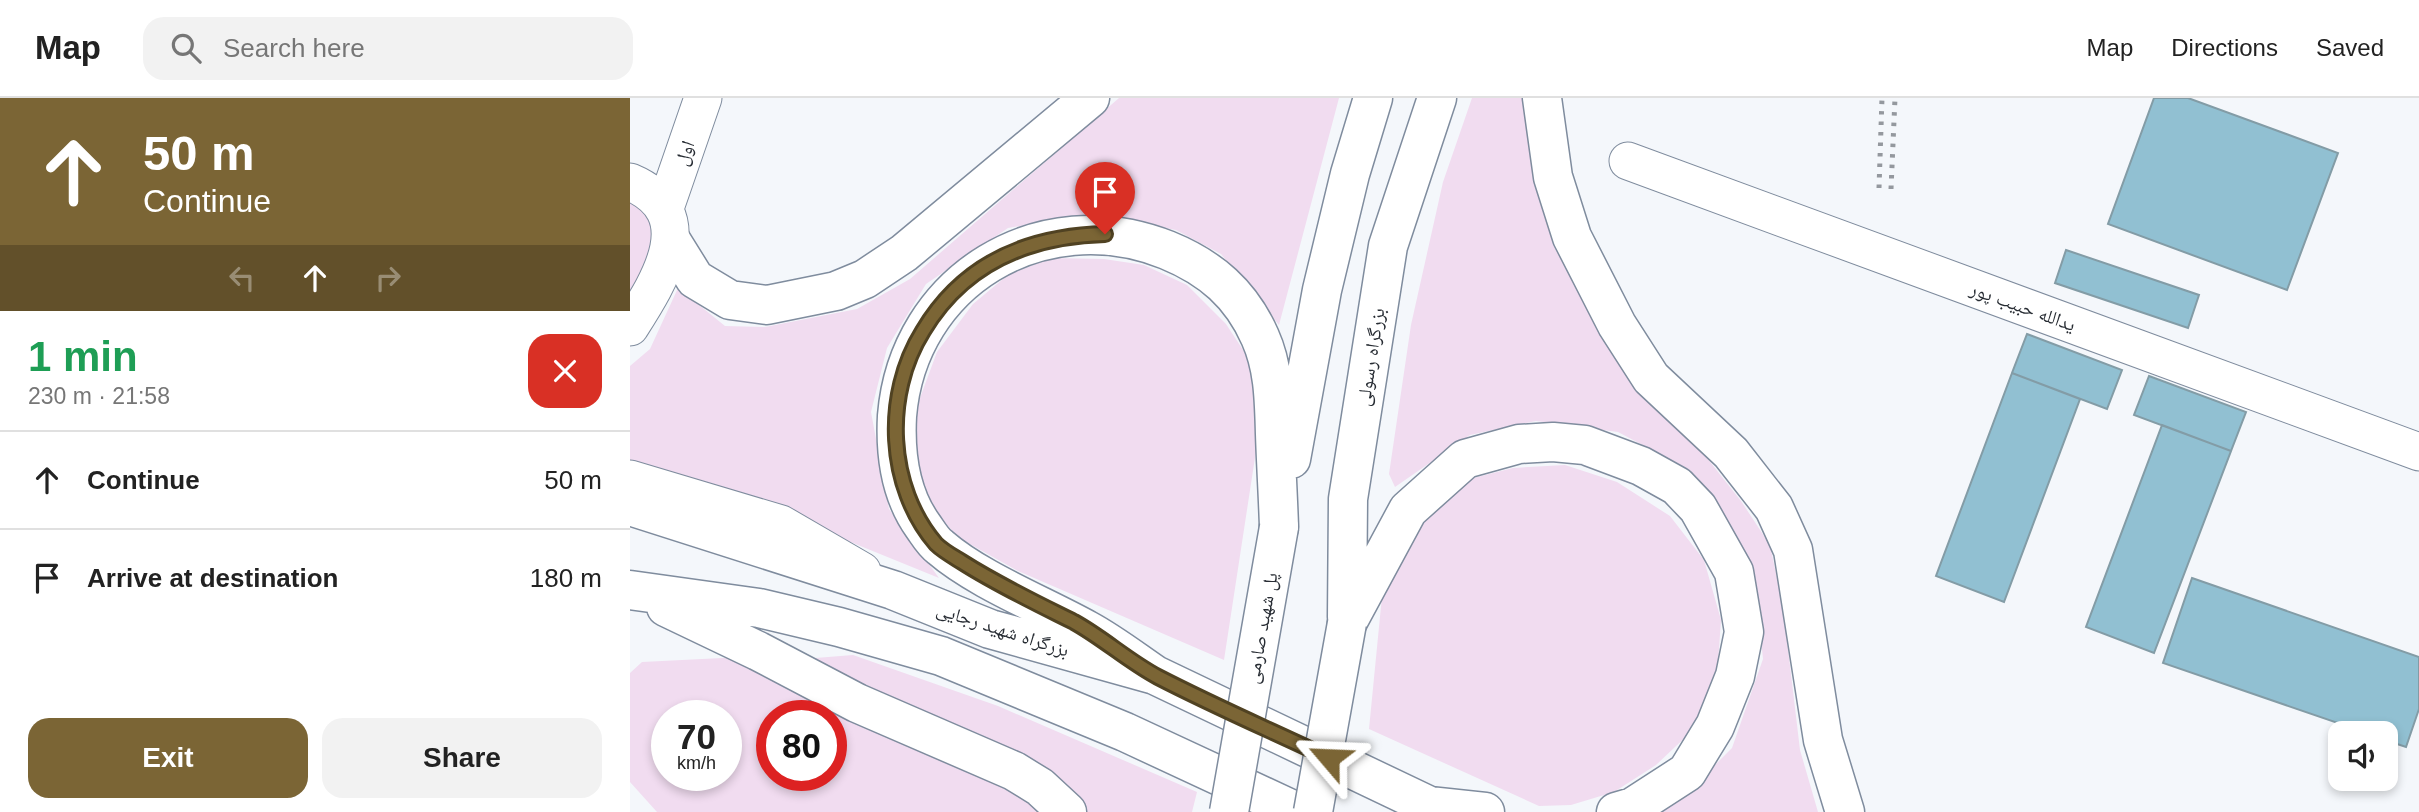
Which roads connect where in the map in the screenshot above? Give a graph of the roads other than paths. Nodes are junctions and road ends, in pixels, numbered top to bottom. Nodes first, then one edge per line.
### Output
1 (703, 98) edge
2 (1090, 98) edge
3 (1373, 98) edge
4 (1437, 98) edge
5 (1542, 98) edge
6 (1628, 161) dead end
7 (630, 182) edge
8 (669, 225) junction
9 (630, 327) edge
10 (2419, 452) edge
11 (630, 479) edge
12 (630, 506) edge
13 (1279, 527) junction
14 (893, 590) junction
15 (636, 596) edge
16 (1348, 623) junction
17 (1155, 675) junction
18 (1436, 809) edge
19 (1067, 812) edge
20 (1229, 812) edge
21 (1297, 812) edge
22 (1314, 812) edge
23 (1485, 812) edge
24 (1616, 812) edge
25 (1845, 812) edge

1 - 8 street, اول
2 - 8 highway
3 - 13 highway
4 - 16 highway, بزرگراه رسولی
5 - 25 highway
6 - 10 street, یدالله حبیب پور
7 - 8 street
8 - 9 street, اول
11 - 14 street
12 - 14 highway, بزرگراه شهید رجایی
13 - 17 highway
13 - 20 highway, پل شهید صارمی, bridge
14 - 17 highway, بزرگراه شهید رجایی
15 - 19 highway
15 - 21 highway
16 - 22 highway, bridge
16 - 24 highway
17 - 18 highway, بزرگراه شهید رجایی
18 - 23 highway, بزرگراه شهید رجایی

